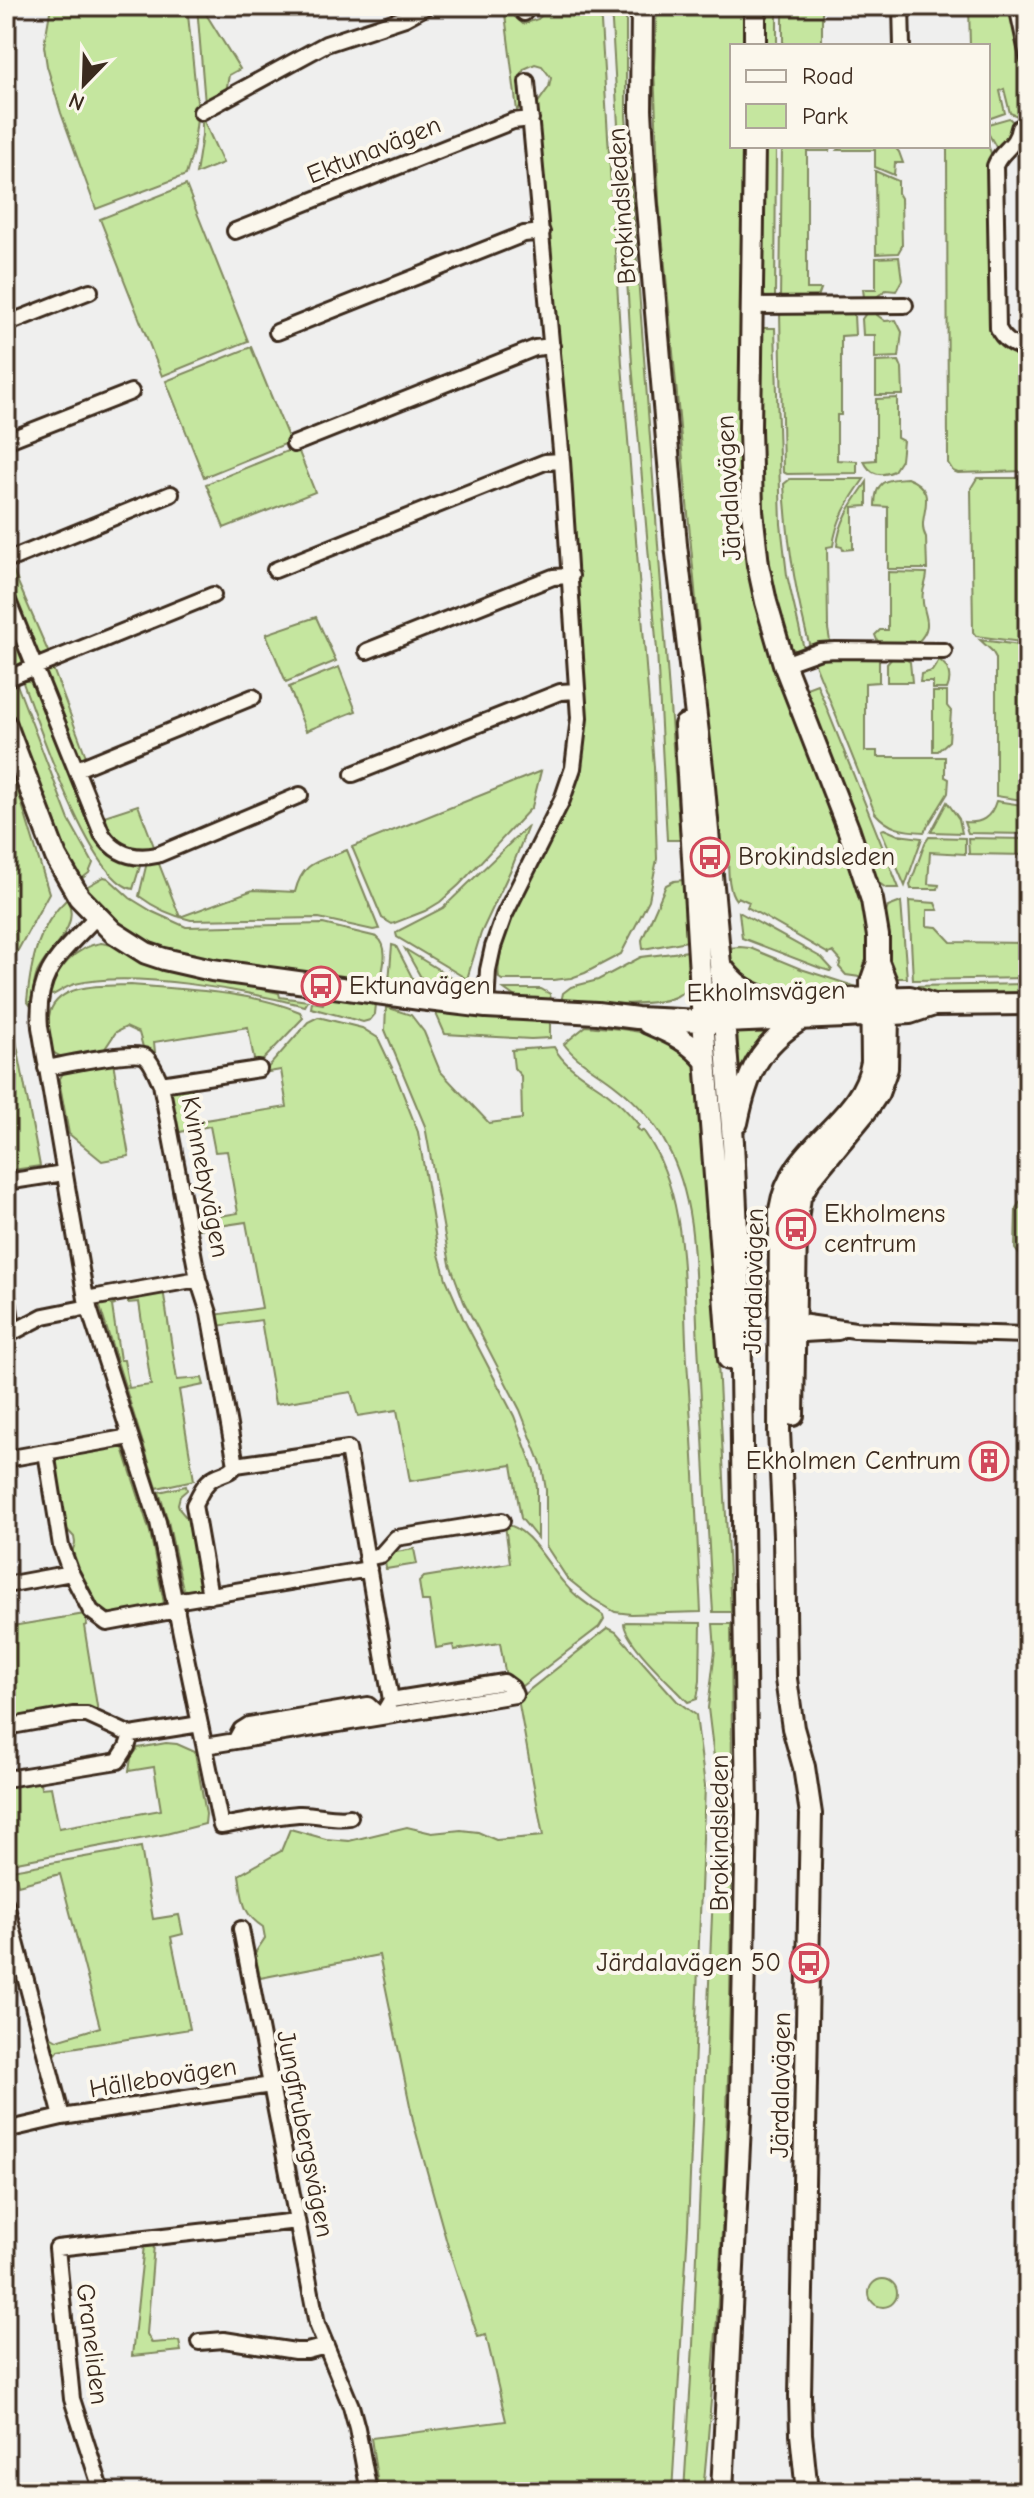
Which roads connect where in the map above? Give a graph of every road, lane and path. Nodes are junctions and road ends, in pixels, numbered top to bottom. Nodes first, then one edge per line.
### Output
1 (427, 6) edge
2 (642, 6) edge
3 (755, 6) edge
4 (901, 6) edge
5 (1017, 6) edge
6 (755, 44) edge
7 (902, 44) edge
8 (1028, 57) edge
9 (527, 82) dead end
10 (201, 112) dead end
11 (531, 119) junction
12 (1028, 129) edge
13 (754, 148) edge
14 (235, 231) dead end
15 (542, 232) junction
16 (90, 291) dead end
17 (905, 305) dead end
18 (752, 306) junction
19 (6, 324) edge
20 (277, 332) dead end
21 (552, 346) junction
22 (1028, 349) edge
23 (131, 392) dead end
24 (6, 441) edge
25 (294, 444) dead end
26 (562, 461) junction
27 (171, 494) dead end
28 (676, 545) junction
29 (6, 561) edge
30 (275, 570) dead end
31 (571, 576) junction
32 (213, 595) dead end
33 (6, 596) edge
34 (367, 651) dead end
35 (944, 651) dead end
36 (784, 664) junction
37 (35, 667) junction
38 (6, 679) edge
39 (577, 691) junction
40 (253, 697) dead end
41 (6, 725) edge
42 (77, 769) junction
43 (353, 774) dead end
44 (300, 795) dead end
45 (96, 917) junction
46 (720, 964) junction
47 (776, 1003) junction
48 (1028, 1004) edge
49 (879, 1006) junction
50 (486, 1007) junction
51 (597, 1013) junction
52 (713, 1014) junction
53 (637, 1018) junction
54 (804, 1018) junction
55 (706, 1061) junction
56 (46, 1068) junction
57 (259, 1069) dead end
58 (161, 1084) junction
59 (733, 1142) junction
60 (64, 1173) junction
61 (6, 1182) edge
62 (198, 1279) junction
63 (6, 1290) edge
64 (88, 1303) junction
65 (787, 1327) junction
66 (10, 1332) edge
67 (1028, 1335) edge
68 (130, 1437) junction
69 (46, 1452) junction
70 (6, 1459) edge
71 (236, 1465) junction
72 (741, 1506) junction
73 (502, 1521) dead end
74 (368, 1564) junction
75 (71, 1573) junction
76 (6, 1585) edge
77 (210, 1596) junction
78 (176, 1605) junction
79 (391, 1700) junction
80 (381, 1717) junction
81 (200, 1724) junction
82 (6, 1727) edge
83 (131, 1735) junction
84 (205, 1746) junction
85 (6, 1779) edge
86 (350, 1817) dead end
87 (6, 1904) edge
88 (241, 1929) dead end
89 (271, 2085) junction
90 (62, 2117) junction
91 (6, 2130) edge
92 (297, 2221) junction
93 (199, 2342) dead end
94 (326, 2346) junction
95 (726, 2400) junction
96 (102, 2492) edge
97 (369, 2492) edge
98 (714, 2492) edge
99 (722, 2492) edge
100 (807, 2492) edge

1 - 10 street
2 - 28 main road, Brokindsleden
3 - 6 main road
4 - 7 street
5 - 8 street
9 - 11 street
11 - 14 street, Ektunavägen
11 - 15 street
12 - 22 street
13 - 18 main road, Järdalavägen
15 - 20 street
15 - 21 street
16 - 19 street
17 - 18 street
18 - 36 main road, Järdalavägen
21 - 25 street
21 - 26 street
23 - 24 street
26 - 30 street
26 - 31 street
27 - 29 street
28 - 46 main road, Brokindsleden
28 - 52 main road, Brokindsleden
31 - 34 street
31 - 39 street
32 - 37 street
33 - 37 street
35 - 36 street
36 - 49 main road, Järdalavägen
37 - 38 street
37 - 42 street
39 - 43 street
39 - 50 street
40 - 42 street
41 - 45 main road
42 - 44 street
45 - 50 main road, Ekholmsvägen
45 - 56 street
46 - 47 main road
46 - 52 main road, Brokindsleden
47 - 49 main road, Ekholmsvägen
47 - 52 main road, Ekholmsvägen
48 - 49 main road, Ekholmsvägen
49 - 54 main road, Ekholmsvägen
49 - 65 main road, Järdalavägen
50 - 51 main road, Ekholmsvägen
51 - 52 main road, Ekholmsvägen
51 - 53 main road, Ekholmsvägen
52 - 53 main road, Ekholmsvägen
52 - 54 main road, Ekholmsvägen
52 - 55 main road, Brokindsleden
52 - 59 main road, Brokindsleden
53 - 55 main road
54 - 59 main road
55 - 72 main road, Brokindsleden
56 - 58 street, Kvinnebyvägen
56 - 60 street
57 - 58 street, Kvinnebyvägen
58 - 62 street, Kvinnebyvägen
59 - 72 main road, Brokindsleden
60 - 61 street
60 - 64 street
62 - 64 street, Kvinnebyvägen
62 - 71 street, Kvinnebyvägen
63 - 66 street, Kvinnebyvägen
64 - 66 street, Kvinnebyvägen
64 - 68 street
65 - 67 street
65 - 100 main road, Järdalavägen
68 - 69 street
68 - 78 street
69 - 70 street
69 - 75 street
71 - 74 street
71 - 77 street
72 - 95 main road, Brokindsleden
73 - 74 street
74 - 77 street
74 - 79 street
75 - 76 street
75 - 78 street
77 - 78 street
78 - 81 street
79 - 80 street
79 - 80 street
80 - 84 street
81 - 83 street
81 - 84 street
82 - 83 street
83 - 85 street
84 - 86 street
87 - 90 street, Hällebovägen
88 - 89 street, Jungfrubergsvägen
89 - 90 street, Hällebovägen
89 - 92 street, Jungfrubergsvägen
90 - 91 street, Hällebovägen
92 - 94 street, Jungfrubergsvägen
92 - 96 street, Graneliden
93 - 94 street
94 - 97 street, Jungfrubergsvägen
95 - 98 main road, Brokindsleden
95 - 99 main road, Brokindsleden

